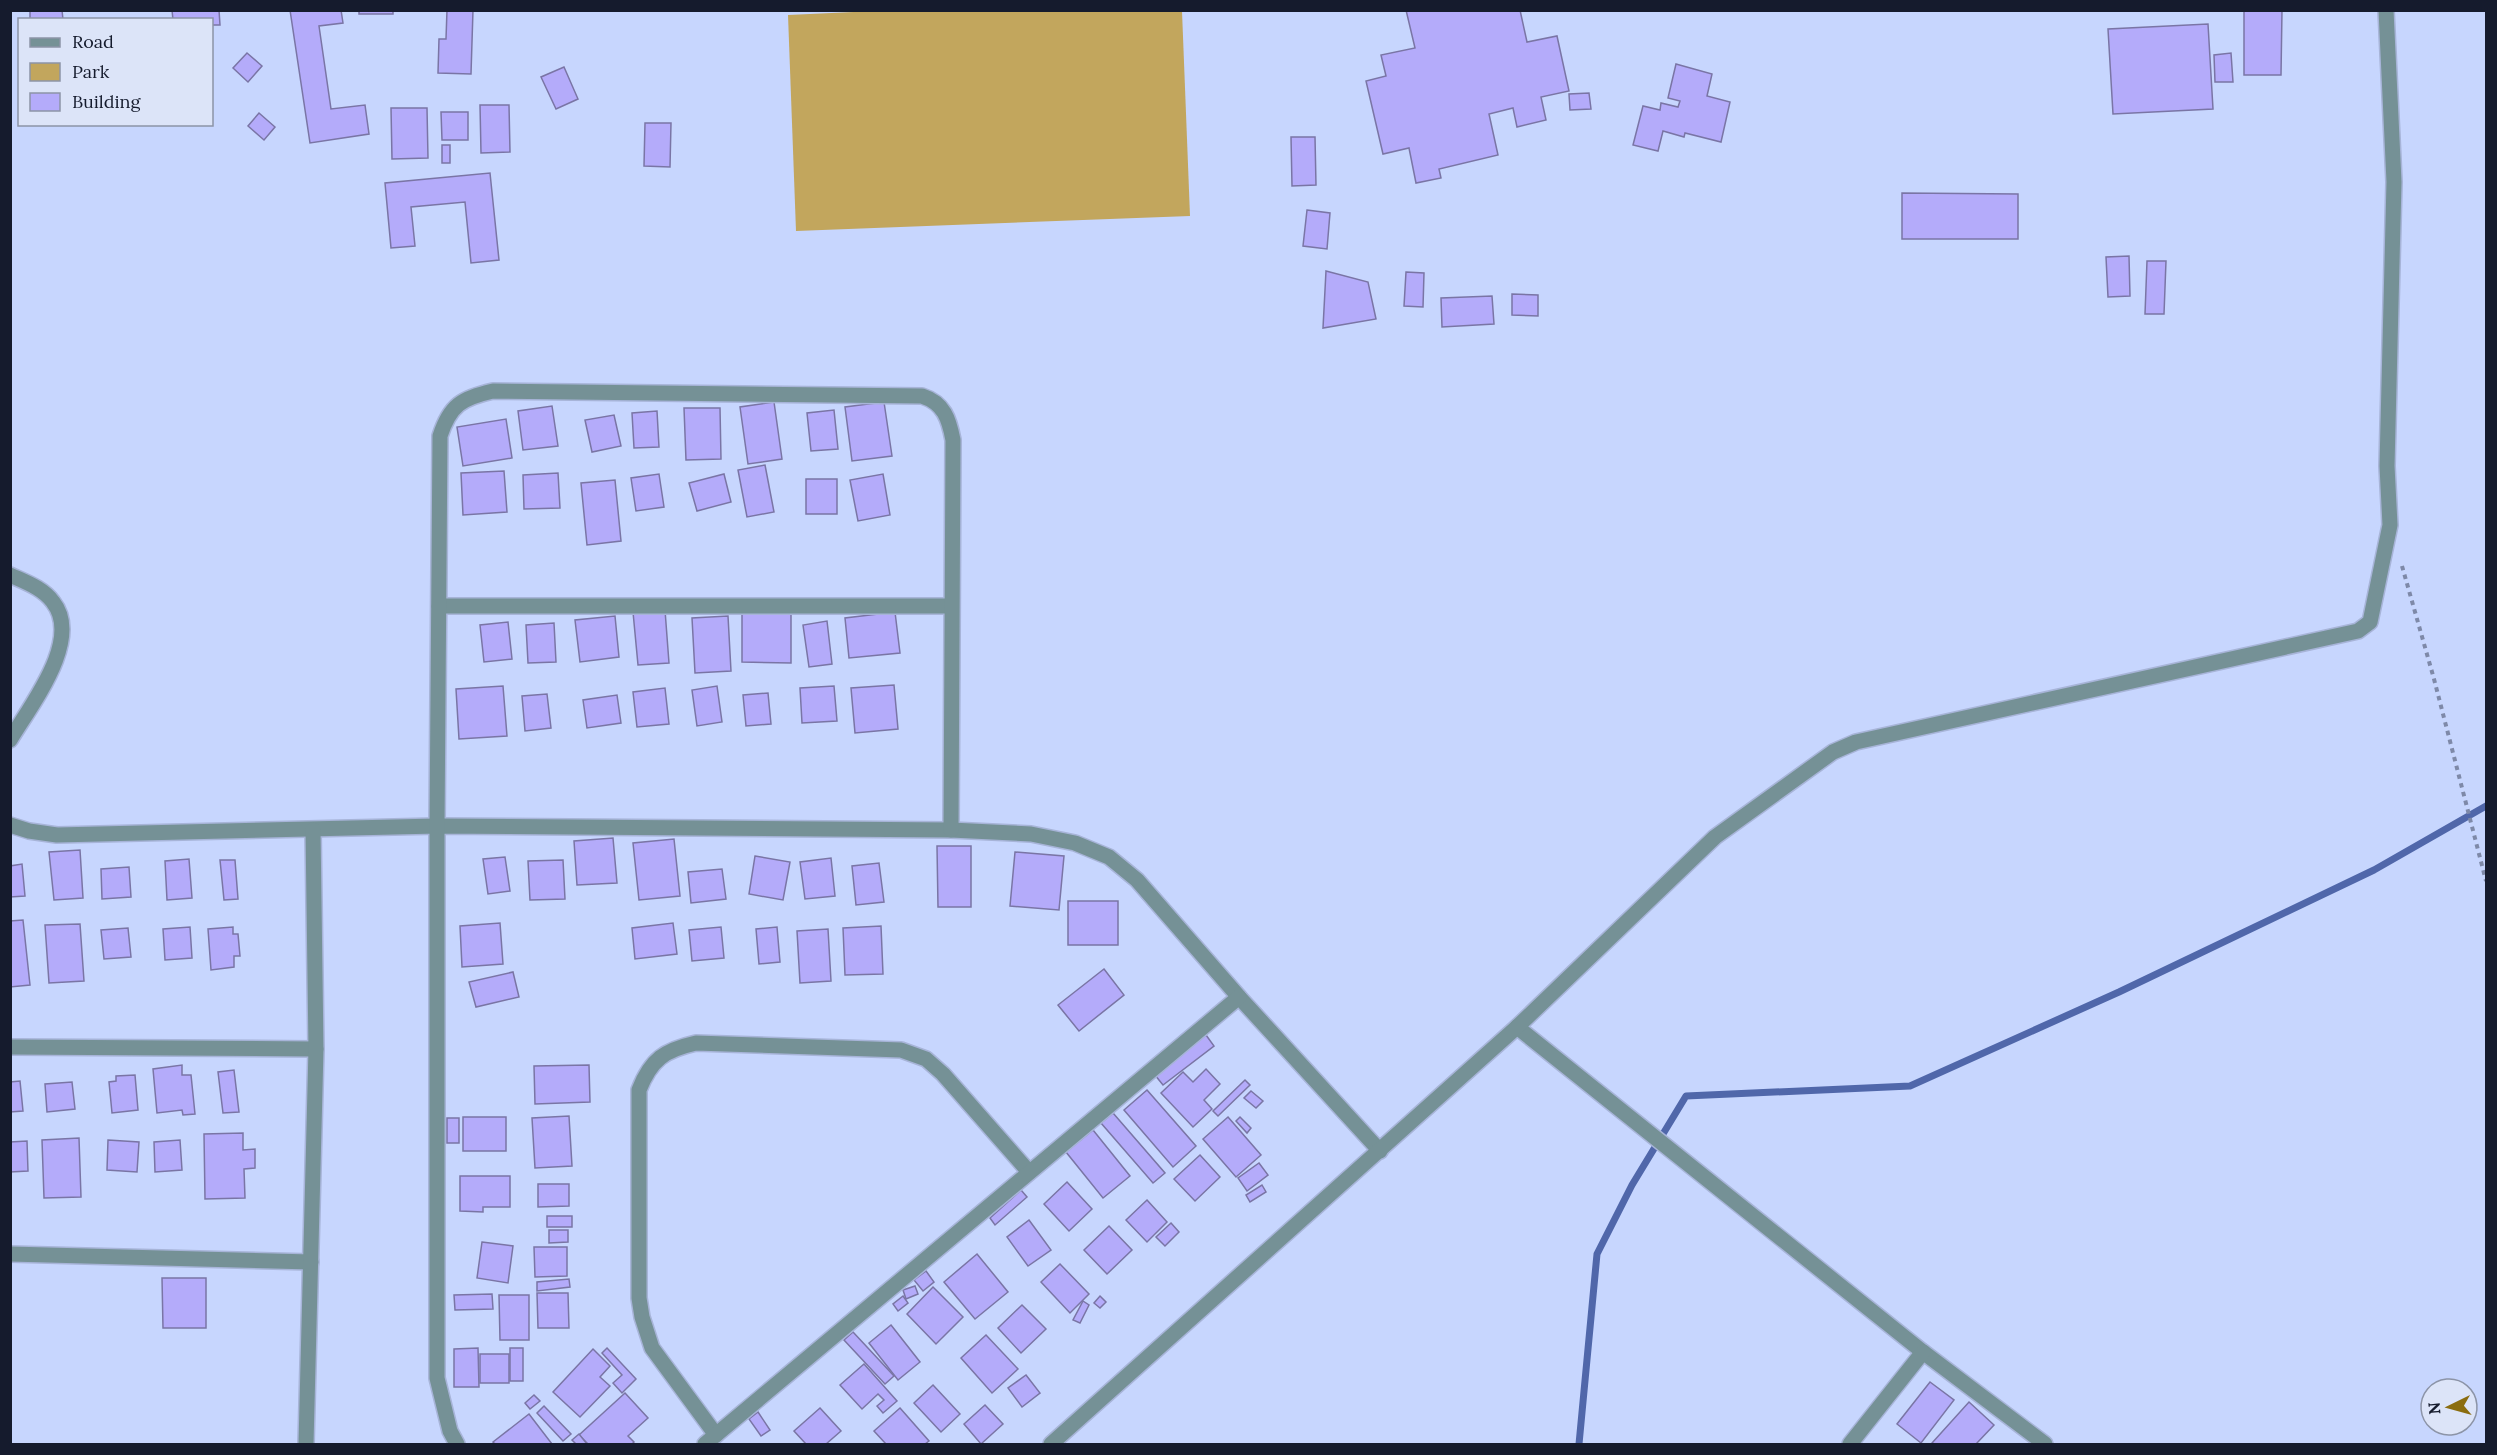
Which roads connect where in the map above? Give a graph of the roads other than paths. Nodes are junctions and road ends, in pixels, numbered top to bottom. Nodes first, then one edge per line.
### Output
1 (2386, 10) edge
2 (10, 575) edge
3 (439, 606) junction
4 (951, 606) junction
5 (10, 740) edge
6 (10, 825) edge
7 (437, 826) junction
8 (313, 830) junction
9 (951, 830) junction
10 (1239, 997) junction
11 (1516, 1027) junction
12 (10, 1047) edge
13 (315, 1049) junction
14 (1380, 1151) junction
15 (1029, 1172) junction
16 (10, 1254) edge
17 (311, 1262) junction
18 (1923, 1352) junction
19 (710, 1440) edge
20 (306, 1444) edge
21 (457, 1444) edge
22 (1052, 1444) edge
23 (1850, 1444) edge
24 (2045, 1444) edge

1 - 11 street
2 - 5 street
3 - 4 street
3 - 4 street
3 - 7 street
4 - 9 street
6 - 8 street
7 - 8 street
7 - 9 street
7 - 21 street
8 - 13 street
9 - 10 street
10 - 14 street
10 - 15 street
11 - 14 street
11 - 18 street
12 - 13 street
13 - 17 street
14 - 22 street
15 - 19 street
15 - 19 street
16 - 17 street
17 - 20 street
18 - 23 street
18 - 24 street

